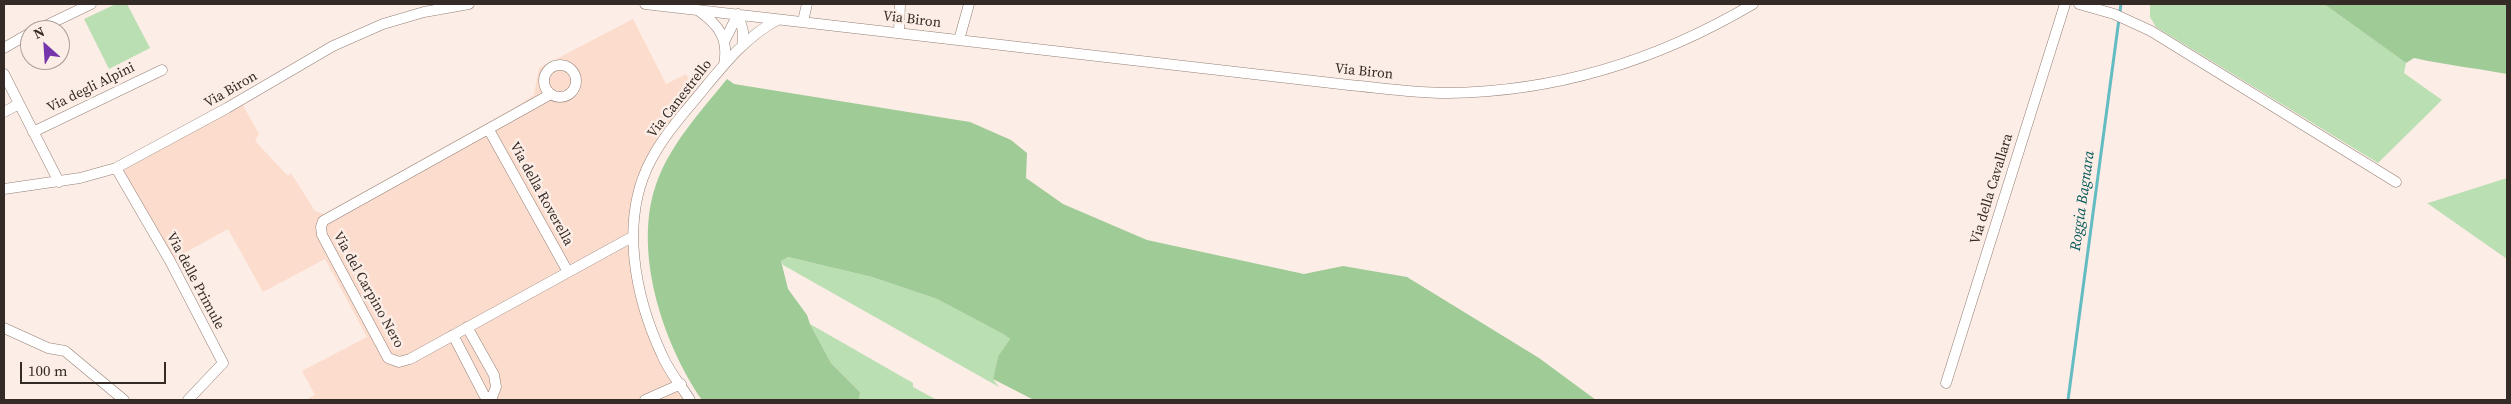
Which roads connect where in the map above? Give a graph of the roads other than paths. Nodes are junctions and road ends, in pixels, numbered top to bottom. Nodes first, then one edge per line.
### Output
1 (90, 4) edge
2 (469, 4) edge
3 (645, 4) edge
4 (807, 4) edge
5 (900, 4) edge
6 (969, 4) edge
7 (1753, 4) edge
8 (2065, 4) edge
9 (2079, 4) edge
10 (696, 8) junction
11 (738, 14) junction
12 (57, 20) edge
13 (777, 20) junction
14 (803, 21) junction
15 (899, 33) junction
16 (20, 39) edge
17 (725, 40) junction
18 (959, 40) junction
19 (742, 45) junction
20 (4, 48) edge
21 (724, 64) junction
22 (162, 70) dead end
23 (4, 74) edge
24 (551, 94) dead end
25 (19, 104) junction
26 (4, 112) edge
27 (489, 130) junction
28 (33, 132) junction
29 (116, 168) junction
30 (59, 182) junction
31 (2396, 182) dead end
32 (4, 189) edge
33 (632, 237) junction
34 (568, 272) junction
35 (467, 327) junction
36 (4, 328) edge
37 (453, 335) junction
38 (1946, 383) dead end
39 (680, 384) junction
40 (124, 400) edge
41 (188, 400) edge
42 (491, 400) edge
43 (645, 400) edge
44 (690, 400) edge

1 - 12 street
2 - 29 street, Via Biron
3 - 10 street, Via Biron
4 - 14 street
5 - 15 street
6 - 18 street, Via Biron
7 - 18 street, Via Biron
8 - 38 street, Via della Cavallara
9 - 31 street
10 - 11 street, Via Biron
10 - 17 street
11 - 13 street, Via Biron
11 - 17 street
11 - 19 street
13 - 14 street, Via Biron
13 - 19 street, Via Canestrello
14 - 15 street, Via Biron
15 - 18 street, Via Biron
16 - 20 street
17 - 21 street
19 - 21 street, Via Canestrello
21 - 33 street, Via Canestrello
22 - 28 street, Via degli Alpini
23 - 25 street
24 - 27 street, Via del Carpino Nero
25 - 26 street
25 - 28 street
27 - 34 street, Via della Roverella
27 - 37 street, Via del Carpino Nero
28 - 30 street
29 - 30 street, Via Biron
29 - 41 street, Via delle Primule
30 - 32 street, Via Biron
33 - 34 street, Via del Carpino Nero
33 - 39 street, Via Canestrello
34 - 35 street, Via del Carpino Nero
35 - 37 street, Via del Carpino Nero
35 - 42 street
36 - 40 street
37 - 42 street
39 - 43 street
39 - 44 street, Via Canestrello

